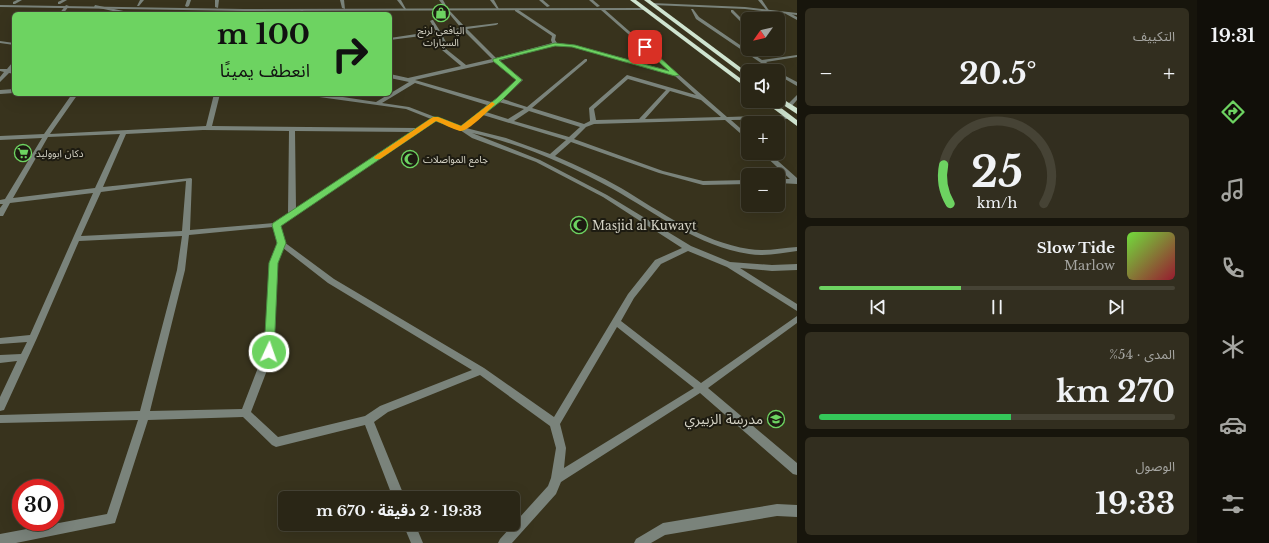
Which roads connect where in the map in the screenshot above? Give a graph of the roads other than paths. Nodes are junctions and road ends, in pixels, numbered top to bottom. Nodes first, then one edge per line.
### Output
1 (20, 0) edge
2 (65, 0) edge
3 (142, 0) edge
4 (189, 0) edge
5 (216, 0) edge
6 (342, 0) edge
7 (399, 0) edge
8 (441, 0) edge
9 (492, 0) edge
10 (541, 0) edge
11 (592, 0) edge
12 (633, 0) edge
13 (647, 0) edge
14 (760, 0) edge
15 (14, 3) junction
16 (59, 3) junction
17 (0, 4) edge
18 (138, 5) junction
19 (10, 6) junction
20 (67, 6) junction
21 (187, 6) junction
22 (548, 6) junction
23 (598, 6) junction
24 (655, 6) junction
25 (98, 7) junction
26 (217, 7) junction
27 (642, 7) junction
28 (344, 8) junction
29 (405, 8) junction
30 (498, 8) junction
31 (448, 9) junction
32 (516, 10) junction
33 (603, 10) junction
34 (692, 10) junction
35 (732, 11) junction
36 (769, 11) junction
37 (0, 12) edge
38 (62, 12) edge
39 (97, 12) edge
40 (123, 12) edge
41 (303, 12) edge
42 (787, 13) junction
43 (797, 14) edge
44 (797, 19) edge
45 (741, 20) edge
46 (432, 21) dead end
47 (496, 24) dead end
48 (464, 29) junction
49 (438, 33) junction
50 (392, 39) edge
51 (684, 39) junction
52 (698, 39) junction
53 (0, 42) edge
54 (12, 44) edge
55 (555, 44) junction
56 (697, 48) junction
57 (711, 49) junction
58 (797, 56) edge
59 (495, 60) junction
60 (585, 60) dead end
61 (762, 61) junction
62 (766, 64) edge
63 (12, 66) edge
64 (465, 67) junction
65 (0, 70) edge
66 (7, 70) junction
67 (12, 71) edge
68 (741, 71) edge
69 (677, 75) junction
70 (392, 76) edge
71 (785, 77) edge
72 (0, 80) edge
73 (406, 80) junction
74 (414, 81) junction
75 (741, 82) edge
76 (797, 84) edge
77 (668, 89) junction
78 (12, 91) edge
79 (0, 92) edge
80 (392, 94) edge
81 (74, 96) edge
82 (217, 96) edge
83 (325, 96) edge
84 (389, 96) edge
85 (797, 97) edge
86 (704, 98) junction
87 (499, 100) junction
88 (785, 103) edge
89 (376, 104) junction
90 (491, 104) junction
91 (789, 106) junction
92 (776, 108) edge
93 (528, 109) junction
94 (797, 112) edge
95 (482, 113) junction
96 (788, 117) junction
97 (436, 118) junction
98 (727, 119) junction
99 (510, 121) junction
100 (640, 121) junction
101 (593, 122) junction
102 (797, 124) edge
103 (584, 126) junction
104 (209, 128) junction
105 (292, 128) junction
106 (462, 129) junction
107 (418, 130) junction
108 (124, 131) junction
109 (741, 132) edge
110 (47, 134) junction
111 (0, 138) edge
112 (569, 139) junction
113 (552, 156) junction
114 (773, 160) edge
115 (785, 181) edge
116 (796, 181) edge
117 (741, 182) edge
118 (98, 190) junction
119 (4, 201) edge
120 (0, 214) edge
121 (292, 215) junction
122 (276, 225) junction
123 (186, 233) junction
124 (76, 239) junction
125 (281, 243) junction
126 (688, 248) junction
127 (797, 249) edge
128 (729, 265) junction
129 (797, 267) edge
130 (797, 308) edge
131 (797, 319) edge
132 (615, 321) junction
133 (33, 338) junction
134 (0, 341) edge
135 (23, 357) junction
136 (0, 359) edge
137 (481, 371) junction
138 (701, 388) junction
139 (0, 407) edge
140 (245, 413) junction
141 (144, 416) junction
142 (0, 419) edge
143 (368, 420) junction
144 (555, 424) junction
145 (797, 470) edge
146 (557, 478) junction
147 (396, 491) edge
148 (797, 511) edge
149 (412, 531) edge
150 (0, 540) edge
151 (417, 543) edge
152 (504, 543) edge
153 (640, 543) edge

1 - 15 street
2 - 16 street
3 - 18 street
4 - 21 street
5 - 26 street
6 - 28 street
7 - 29 street
8 - 31 street
9 - 30 street
10 - 22 street
11 - 23 street
12 - 27 highway
13 - 24 highway
14 - 36 street
15 - 16 street
15 - 17 street
15 - 19 street
16 - 18 street
17 - 19 street
18 - 21 street
19 - 20 street
19 - 37 street
20 - 25 street
20 - 38 street
21 - 26 street
22 - 23 street
22 - 30 street
23 - 27 street
24 - 34 street
24 - 36 street
24 - 52 highway
25 - 39 street
25 - 40 street
25 - 41 street
26 - 28 street
27 - 33 street
27 - 51 highway
28 - 29 street
29 - 31 street
30 - 31 street
31 - 32 street
31 - 41 street
31 - 48 street
32 - 33 street
32 - 55 street
33 - 69 street
34 - 35 street
34 - 61 street
35 - 36 street
35 - 45 street
36 - 42 street
42 - 43 street
42 - 44 street
46 - 49 street
47 - 48 street
48 - 49 street
48 - 59 street
49 - 50 street
49 - 64 street
51 - 52 highway
51 - 56 highway
52 - 57 highway
53 - 54 street
55 - 59 street
55 - 69 street
56 - 57 highway
56 - 75 highway
57 - 68 highway
58 - 61 street
59 - 64 street
59 - 87 street
60 - 93 street
61 - 62 street
63 - 66 street
64 - 73 street
65 - 66 street
66 - 67 street
66 - 72 street
69 - 86 street
70 - 73 street
71 - 76 street
73 - 74 street
74 - 80 street
74 - 90 street
77 - 86 street
77 - 100 street
77 - 101 street
78 - 79 street
81 - 110 street
82 - 104 street
83 - 89 street
84 - 89 street
85 - 91 street
86 - 98 street
87 - 90 street
87 - 93 street
88 - 91 highway
89 - 97 street
90 - 95 street
91 - 94 highway
92 - 96 highway
93 - 99 street
93 - 103 street
95 - 99 street
95 - 106 street
96 - 98 street
96 - 102 highway
97 - 106 street
97 - 107 street
98 - 100 street
98 - 109 street
99 - 112 street
100 - 101 street
101 - 103 street
103 - 112 street
104 - 105 street
104 - 108 street
105 - 107 street
105 - 121 street
106 - 113 street
106 - 126 street
107 - 121 street
108 - 110 street
108 - 118 street
110 - 111 street
110 - 119 street
112 - 113 street
112 - 117 street
113 - 127 street
114 - 116 street
115 - 116 street
118 - 119 street
118 - 123 street
118 - 124 street
119 - 120 street
121 - 122 street
122 - 123 street
122 - 125 street
123 - 124 street
123 - 141 street
124 - 133 street
125 - 137 street
125 - 140 street
126 - 128 street
126 - 132 street
128 - 129 street
128 - 130 street
131 - 138 street
132 - 138 street
132 - 144 street
133 - 134 street
133 - 135 street
135 - 136 street
135 - 139 street
137 - 143 street
137 - 144 street
138 - 145 street
138 - 146 street
140 - 141 street
140 - 143 street
141 - 142 street
141 - 150 street
143 - 147 street
144 - 146 street
146 - 152 street
148 - 153 street
149 - 151 street

